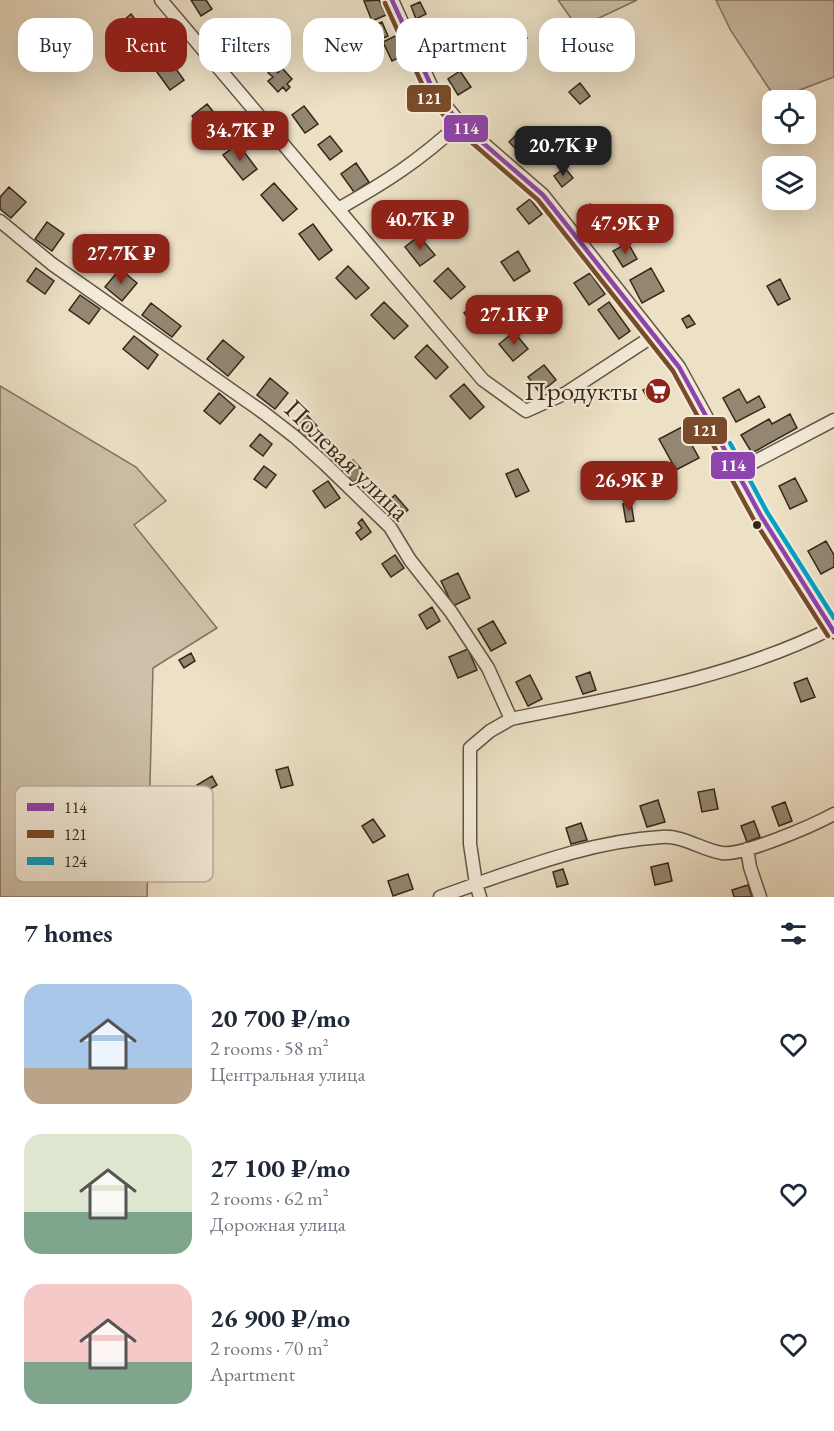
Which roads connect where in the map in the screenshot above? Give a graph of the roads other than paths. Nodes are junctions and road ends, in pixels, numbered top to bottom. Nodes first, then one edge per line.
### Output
1 (161, 0) edge
2 (392, 0) edge
3 (460, 123) junction
4 (338, 209) junction
5 (0, 221) edge
6 (653, 336) junction
7 (834, 420) edge
8 (736, 471) junction
9 (833, 630) edge
10 (511, 719) junction
11 (834, 814) edge
12 (747, 849) junction
13 (476, 884) junction
14 (440, 897) edge
15 (480, 897) edge
16 (760, 897) edge

1 - 4 street
2 - 3 street
3 - 4 street
3 - 6 street
4 - 6 street
5 - 10 street, Полевая улица
6 - 8 street
7 - 8 street
8 - 9 street
9 - 10 street
10 - 13 street
11 - 12 street
12 - 13 street
12 - 16 street
13 - 14 street
13 - 15 street

